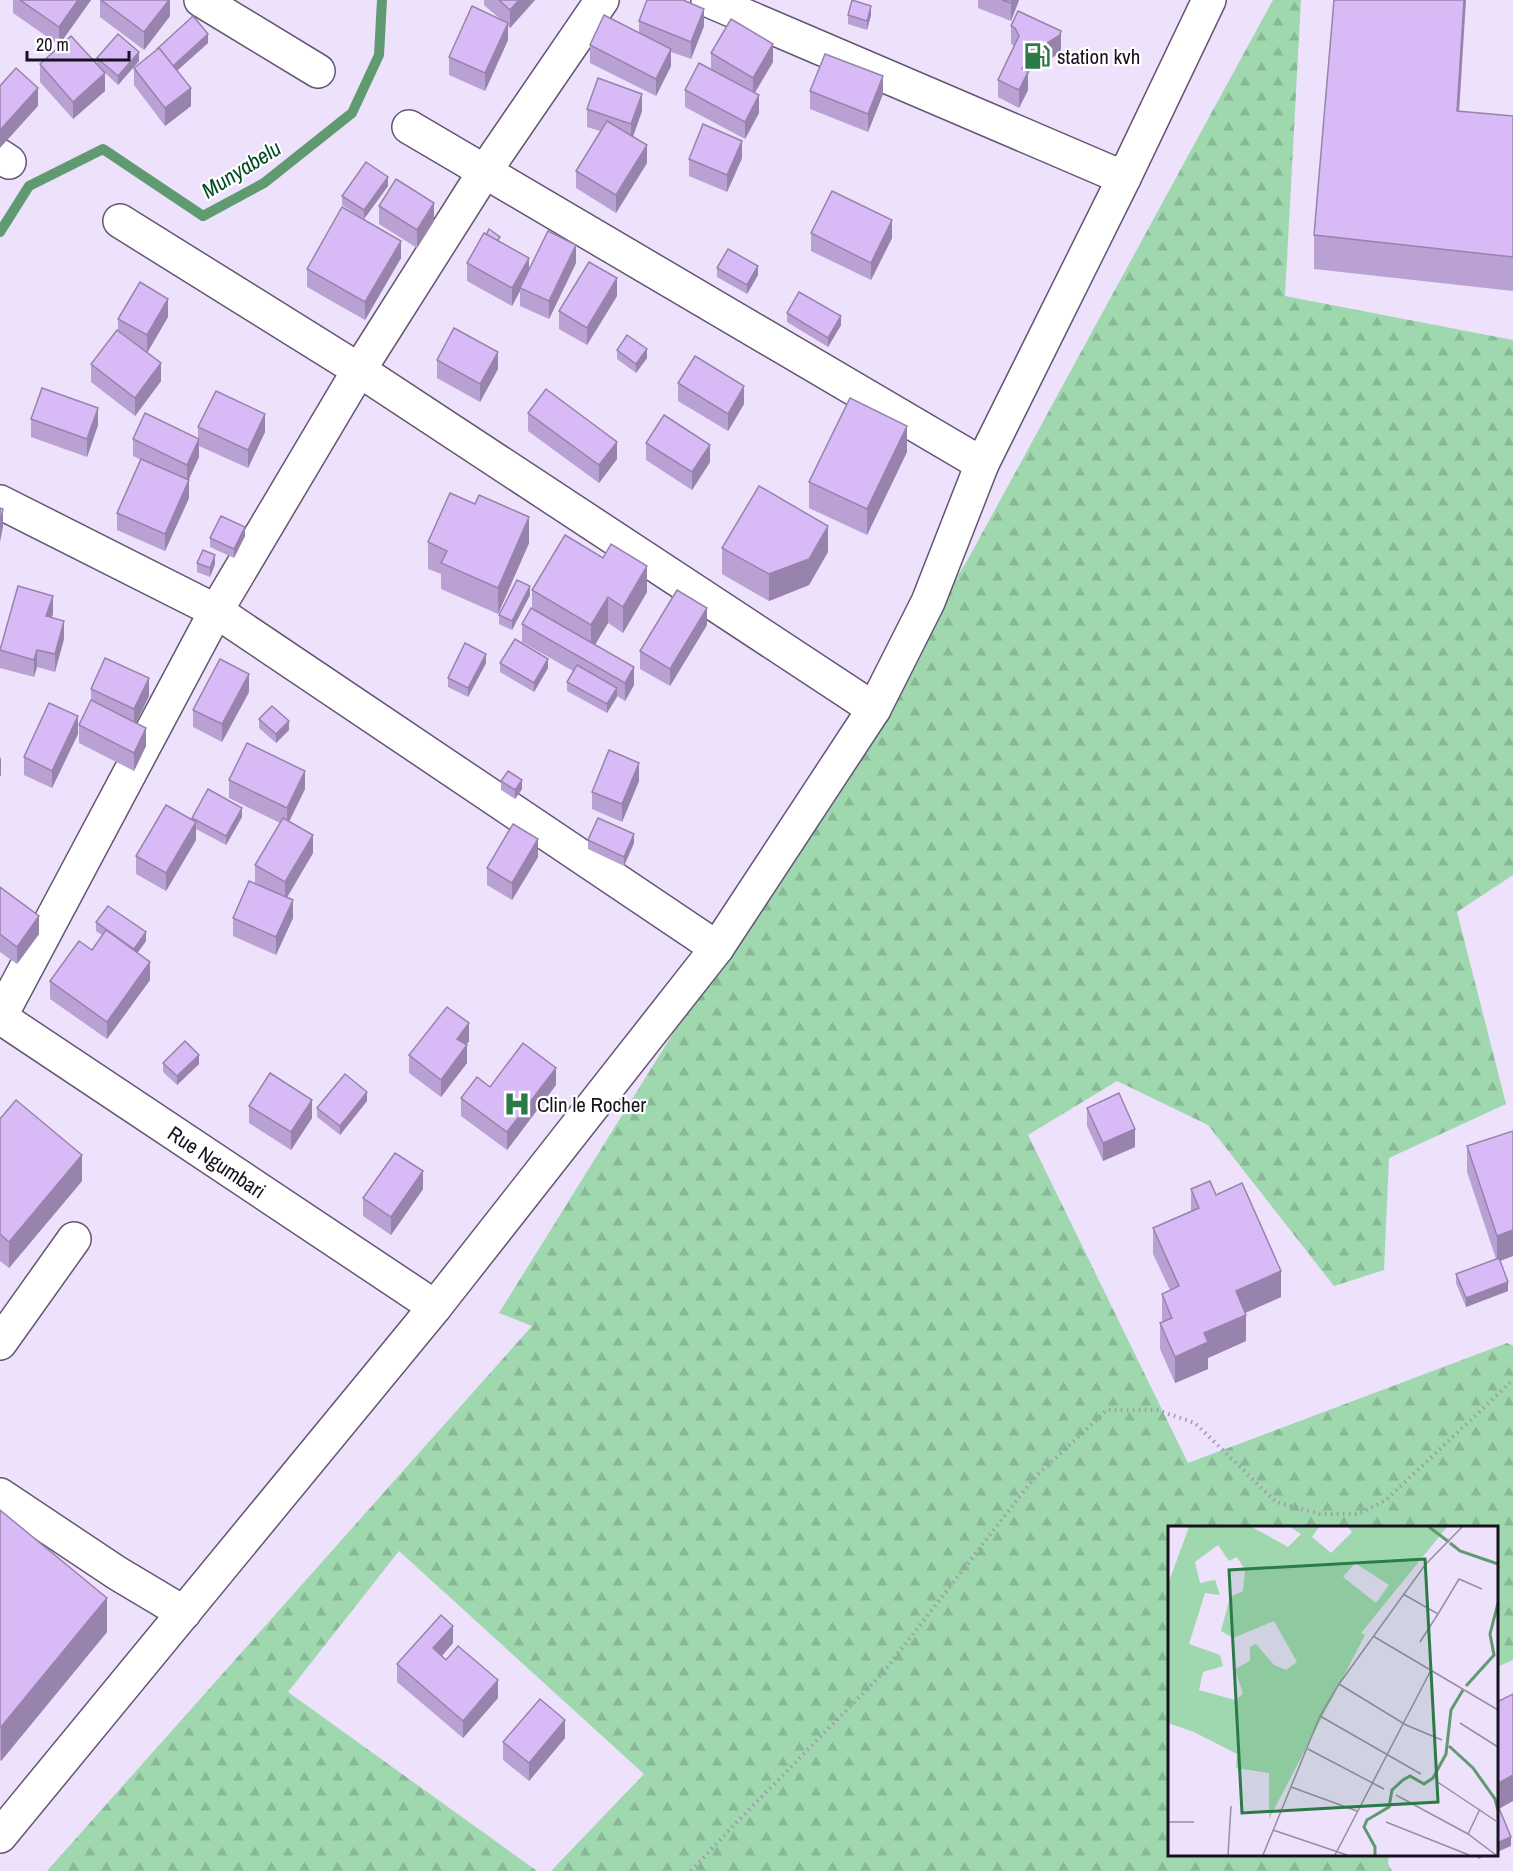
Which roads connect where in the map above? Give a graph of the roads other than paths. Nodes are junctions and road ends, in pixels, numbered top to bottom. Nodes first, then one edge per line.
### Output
1 (201, 0) edge
2 (602, 0) edge
3 (708, 0) edge
4 (1209, 0) edge
5 (318, 71) dead end
6 (409, 127) dead end
7 (485, 171) junction
8 (1124, 178) junction
9 (120, 221) dead end
10 (359, 370) junction
11 (982, 464) junction
12 (0, 502) edge
13 (216, 611) junction
14 (874, 709) junction
15 (717, 948) junction
16 (0, 1017) edge
17 (74, 1239) dead end
18 (435, 1307) junction
19 (0, 1343) edge
20 (0, 1495) edge
21 (184, 1613) junction
22 (0, 1836) edge

1 - 5 main road
2 - 7 main road
3 - 8 main road
4 - 8 main road
6 - 7 main road
7 - 10 main road
7 - 11 main road
8 - 11 main road
9 - 10 main road
10 - 13 main road
10 - 14 main road
11 - 14 main road
12 - 13 main road
13 - 15 main road
13 - 16 main road
14 - 15 main road
15 - 18 main road
16 - 18 main road, Rue Ngumbari
17 - 19 main road
18 - 21 main road
20 - 21 main road
21 - 22 main road

